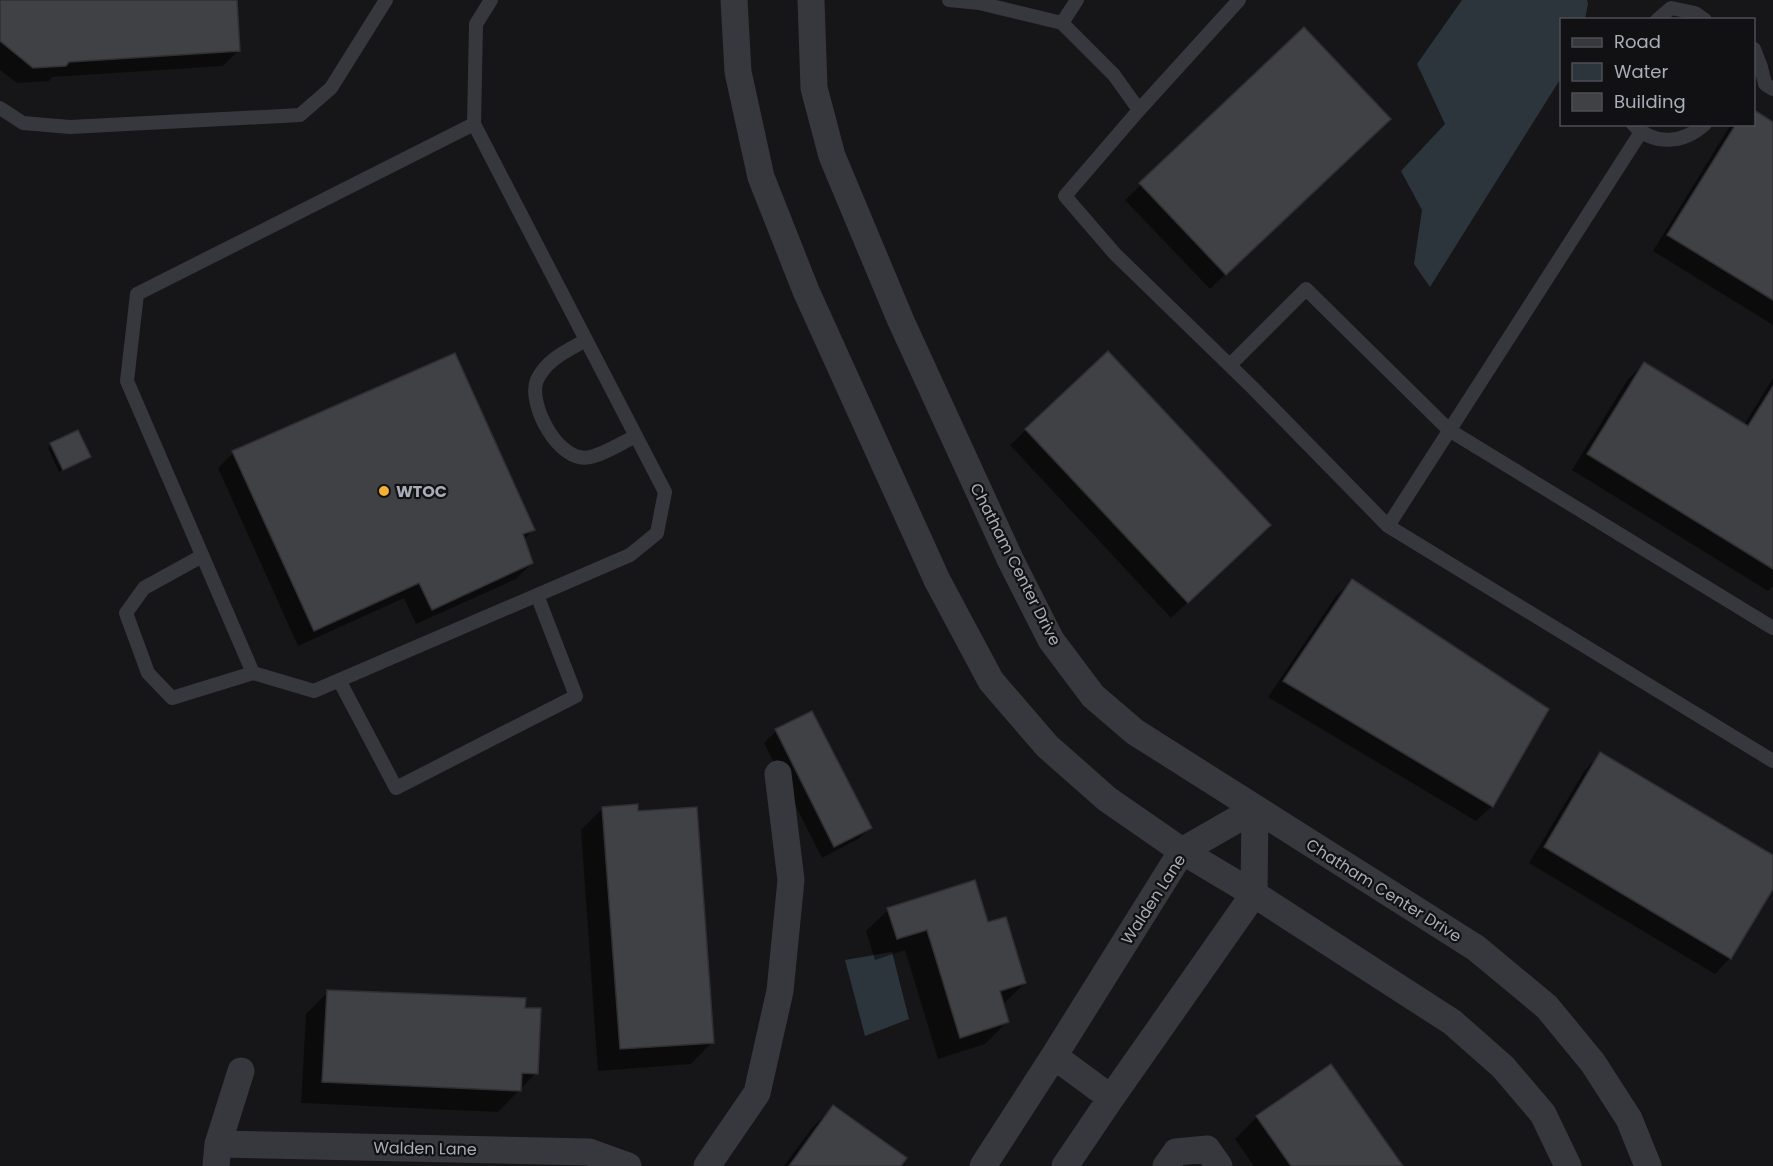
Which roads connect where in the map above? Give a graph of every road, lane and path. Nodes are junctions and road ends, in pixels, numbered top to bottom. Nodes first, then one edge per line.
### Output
1 (386, 0) edge
2 (491, 0) edge
3 (734, 0) edge
4 (811, 0) edge
5 (948, 0) edge
6 (1077, 0) edge
7 (1239, 0) edge
8 (1659, 18) edge
9 (1702, 18) edge
10 (1062, 23) junction
11 (1755, 52) edge
12 (1764, 85) edge
13 (0, 108) edge
14 (1138, 110) junction
15 (474, 124) junction
16 (1703, 126) edge
17 (1637, 128) edge
18 (586, 340) junction
19 (1230, 365) junction
20 (1449, 430) junction
21 (636, 436) junction
22 (1388, 526) junction
23 (202, 556) junction
24 (537, 595) junction
25 (1773, 628) edge
26 (253, 673) junction
27 (339, 680) junction
28 (1773, 761) edge
29 (778, 774) dead end
30 (1255, 809) junction
31 (1182, 851) junction
32 (1254, 894) junction
33 (1054, 1056) junction
34 (241, 1071) dead end
35 (1111, 1098) junction
36 (217, 1155) edge
37 (628, 1166) edge
38 (707, 1166) edge
39 (983, 1166) edge
40 (1065, 1166) edge
41 (1166, 1166) edge
42 (1219, 1166) edge
43 (1568, 1166) edge
44 (1648, 1166) edge

1 - 13 lane
2 - 15 lane
3 - 31 street
4 - 30 street, Chatham Center Drive
5 - 10 lane
6 - 10 lane
7 - 14 lane
8 - 9 lane
10 - 14 lane
11 - 12 lane
14 - 19 lane
15 - 18 lane
15 - 23 lane
16 - 17 lane
17 - 20 lane
18 - 21 lane
18 - 21 lane
19 - 20 lane
19 - 22 lane
20 - 22 lane
20 - 25 lane
21 - 24 lane
22 - 28 lane
23 - 26 lane
23 - 26 lane
24 - 27 lane
24 - 27 lane
26 - 27 lane
29 - 38 street
30 - 31 street, Walden Lane
30 - 32 street
30 - 44 street, Chatham Center Drive
31 - 32 street
31 - 33 street, Walden Lane
32 - 35 street
32 - 43 street
33 - 35 street
33 - 39 street, Walden Lane
34 - 36 street, Walden Lane
35 - 40 street
36 - 37 street, Walden Lane
41 - 42 street

